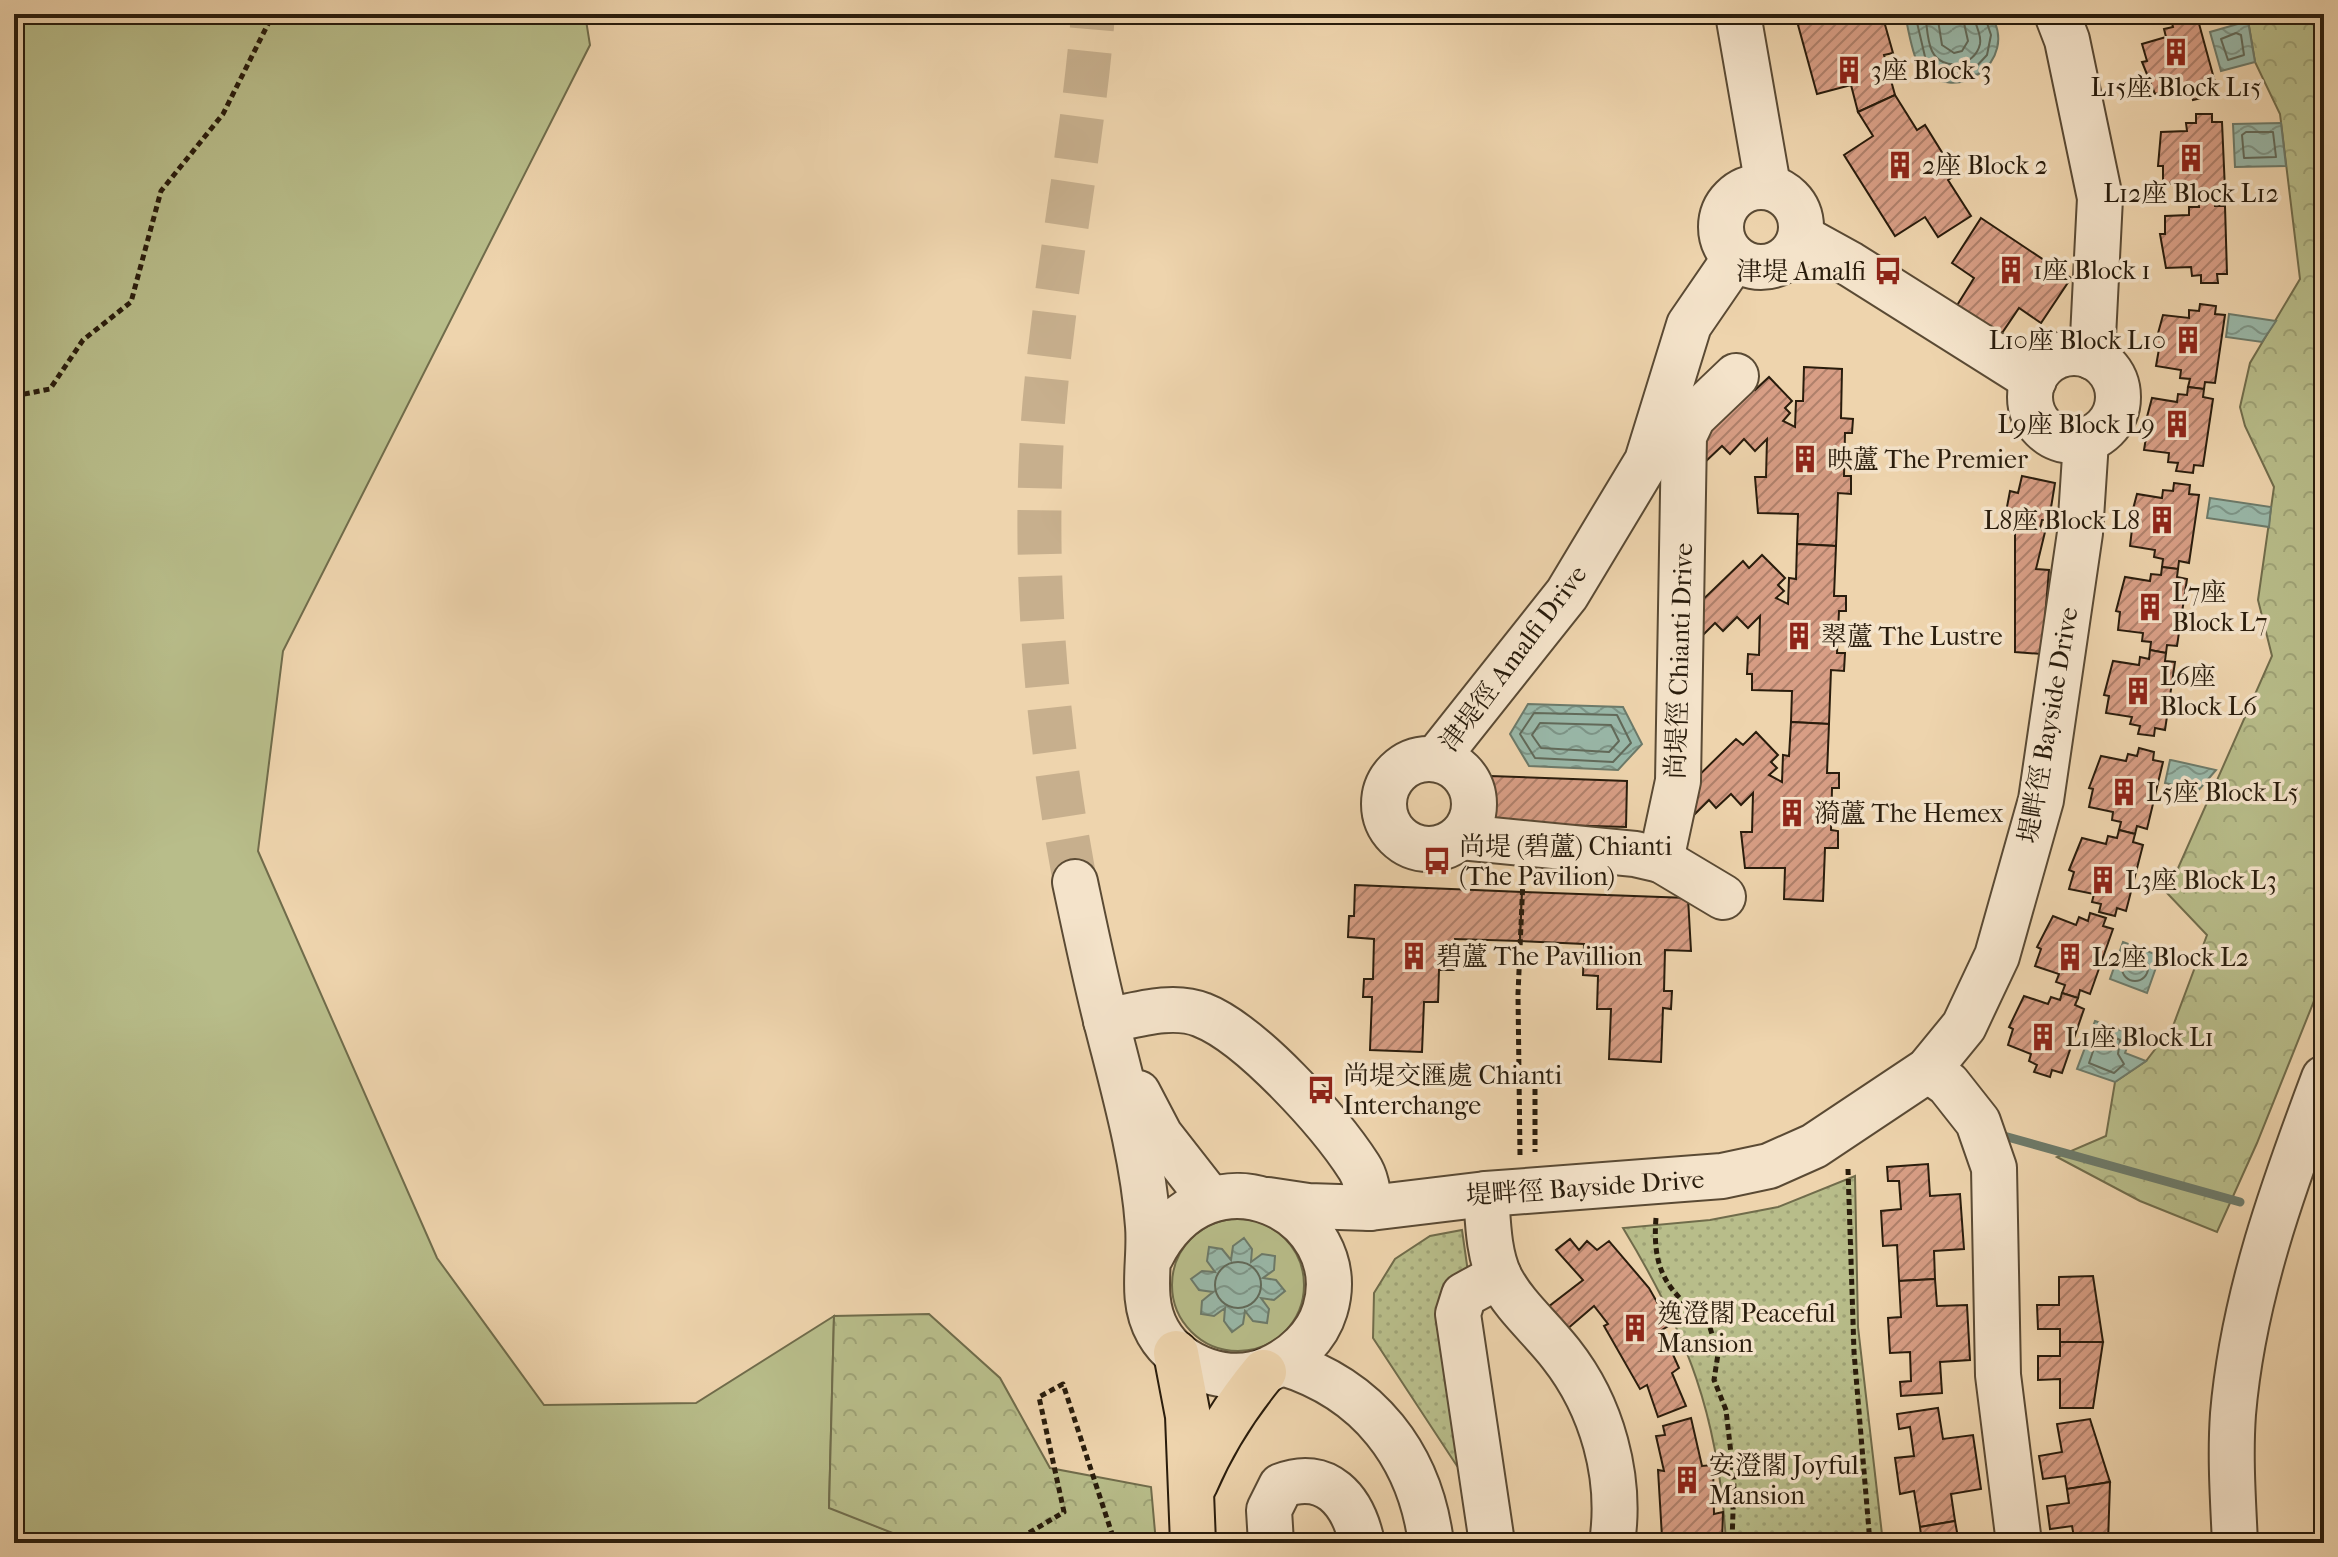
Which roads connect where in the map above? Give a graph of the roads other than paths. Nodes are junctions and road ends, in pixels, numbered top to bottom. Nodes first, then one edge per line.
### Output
1 (1738, 14) edge
2 (2057, 14) edge
3 (1768, 186) junction
4 (1801, 237) junction
5 (1735, 258) junction
6 (2092, 357) junction
7 (1736, 376) dead end
8 (2034, 380) junction
9 (2086, 441) junction
10 (1436, 759) junction
11 (1461, 837) junction
12 (1661, 860) junction
13 (1075, 882) tunnel mouth
14 (1723, 897) dead end
15 (1106, 1021) junction
16 (1928, 1070) junction
17 (2324, 1078) edge
18 (1486, 1194) junction
19 (1210, 1199) junction
20 (1268, 1200) junction
21 (1370, 1208) junction
22 (1151, 1256) junction
23 (1499, 1276) junction
24 (1327, 1297) junction
25 (1176, 1353) junction
26 (1273, 1367) junction
27 (1363, 1403) junction
28 (1193, 1490) junction
29 (1193, 1543) edge
30 (1271, 1543) edge
31 (1362, 1543) edge
32 (1431, 1543) edge
33 (1492, 1543) edge
34 (1612, 1543) edge
35 (2019, 1543) edge
36 (2235, 1543) edge

1 - 3 street
2 - 6 street
3 - 4 street
3 - 5 street
4 - 5 street
4 - 8 street
5 - 10 street, 津堤徑 Amalfi Drive
6 - 8 street
6 - 9 street
7 - 12 street, 尚堤徑 Chianti Drive
8 - 9 street
9 - 16 street, 堤畔徑 Bayside Drive
10 - 11 street, 津堤徑 Amalfi Drive
10 - 11 street, 津堤徑 Amalfi Drive
11 - 12 street
12 - 14 street
13 - 15 street
15 - 19 street
15 - 21 street
15 - 22 street
16 - 18 street, 堤畔徑 Bayside Drive
16 - 35 street
17 - 36 street
18 - 21 street, 堤畔徑 Bayside Drive
18 - 23 street
19 - 20 street
19 - 22 street
20 - 21 street, 堤畔徑 Bayside Drive
20 - 24 street
21 - 24 street
22 - 25 street
23 - 33 street
23 - 34 street
24 - 26 street
24 - 27 street
25 - 26 street
25 - 28 main road
26 - 27 street
26 - 28 main road
27 - 32 street
28 - 29 main road
30 - 31 street

